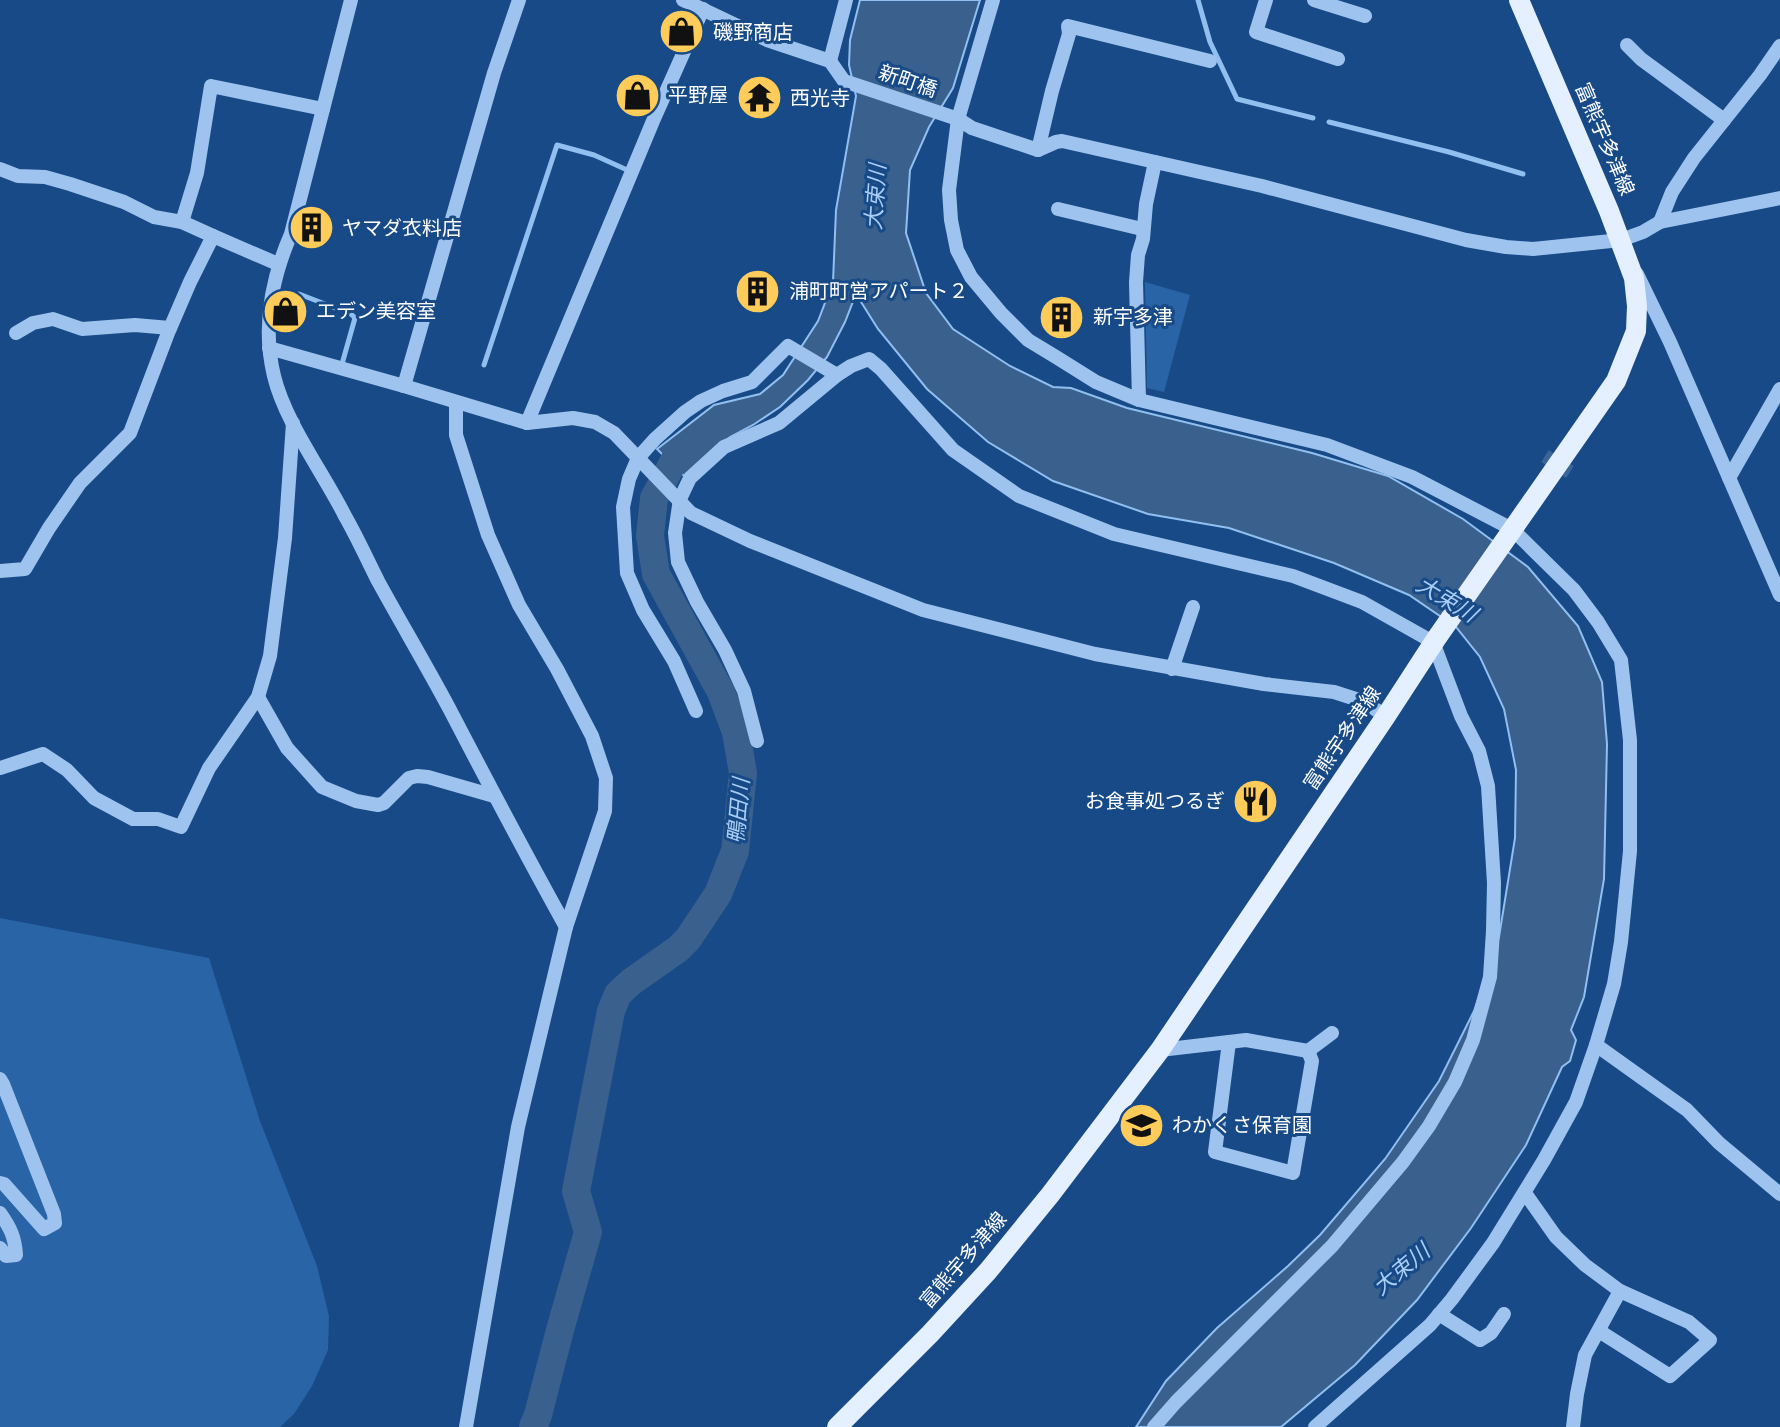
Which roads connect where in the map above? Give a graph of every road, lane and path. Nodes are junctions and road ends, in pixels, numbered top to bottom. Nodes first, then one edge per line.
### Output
1 (351, 0) edge
2 (519, 0) edge
3 (683, 0) edge
4 (846, 0) edge
5 (993, 0) edge
6 (1266, 0) edge
7 (1314, 0) edge
8 (1519, 0) edge
9 (703, 9) junction
10 (1365, 16) dead end
11 (1627, 45) dead end
12 (1780, 46) edge
13 (1338, 59) dead end
14 (830, 61) junction
15 (1210, 61) dead end
16 (323, 109) junction
17 (958, 119) junction
18 (1724, 120) junction
19 (1038, 150) junction
20 (1155, 162) junction
21 (0, 169) edge
22 (1780, 198) edge
23 (1058, 209) dead end
24 (182, 222) junction
25 (1660, 222) junction
26 (1142, 229) junction
27 (213, 236) junction
28 (1621, 240) junction
29 (278, 264) junction
30 (170, 328) junction
31 (16, 333) dead end
32 (269, 348) junction
33 (837, 375) junction
34 (404, 386) junction
35 (1780, 389) edge
36 (1139, 400) junction
37 (456, 403) junction
38 (293, 423) junction
39 (527, 423) junction
40 (638, 458) junction
41 (1729, 478) junction
42 (680, 499) junction
43 (1509, 534) junction
44 (0, 571) edge
45 (1780, 595) edge
46 (1193, 607) dead end
47 (1435, 640) junction
48 (1172, 669) junction
49 (258, 697) junction
50 (696, 711) dead end
51 (1386, 716) junction
52 (757, 741) dead end
53 (0, 768) edge
54 (494, 796) junction
55 (566, 927) junction
56 (1332, 1033) dead end
57 (1229, 1042) junction
58 (1596, 1045) junction
59 (1160, 1050) junction
60 (1308, 1051) junction
61 (0, 1079) edge
62 (0, 1183) edge
63 (1525, 1193) junction
64 (1780, 1194) edge
65 (0, 1213) edge
66 (0, 1248) edge
67 (1620, 1291) junction
68 (1439, 1314) junction
69 (1504, 1314) dead end
70 (1599, 1331) junction
71 (470, 1426) edge
72 (837, 1427) edge
73 (1154, 1427) edge
74 (1315, 1427) edge
75 (1573, 1427) edge

1 - 16 street
2 - 34 street
3 - 9 street
4 - 14 street
5 - 17 street
6 - 13 street
7 - 10 street
8 - 28 main road, 富熊宇多津線
9 - 14 street
9 - 39 street
11 - 18 street
12 - 18 street
14 - 17 street, 新町橋
15 - 19 street
16 - 24 street
16 - 29 street
17 - 19 street, 新町橋
17 - 36 street
18 - 25 street
19 - 20 street
20 - 26 street
20 - 28 street
21 - 24 street
22 - 25 street
23 - 26 street
24 - 27 street
25 - 28 street
26 - 36 street
27 - 29 street
27 - 30 street
28 - 41 street
28 - 43 main road, 富熊宇多津線
29 - 32 street
30 - 31 street
30 - 44 street
32 - 34 street
32 - 38 street
33 - 40 street
33 - 42 street
33 - 47 street
34 - 37 street
35 - 41 street
36 - 43 street
37 - 39 street
37 - 55 street
38 - 49 street
38 - 54 street
39 - 40 street
40 - 42 street
40 - 50 street
41 - 45 street
42 - 48 street
42 - 52 street
43 - 47 main road, 富熊宇多津線
43 - 58 street
46 - 48 street
47 - 51 main road, 富熊宇多津線
47 - 73 street
48 - 51 street
49 - 53 street
49 - 54 street
51 - 59 main road, 富熊宇多津線
54 - 55 street
55 - 71 street
56 - 60 street
57 - 59 street
57 - 60 street
57 - 60 street
58 - 63 street
58 - 64 street
59 - 72 main road, 富熊宇多津線
61 - 62 street
63 - 67 street
63 - 68 street
65 - 66 street
67 - 70 street
67 - 70 street
68 - 69 street
68 - 74 street
70 - 75 street

